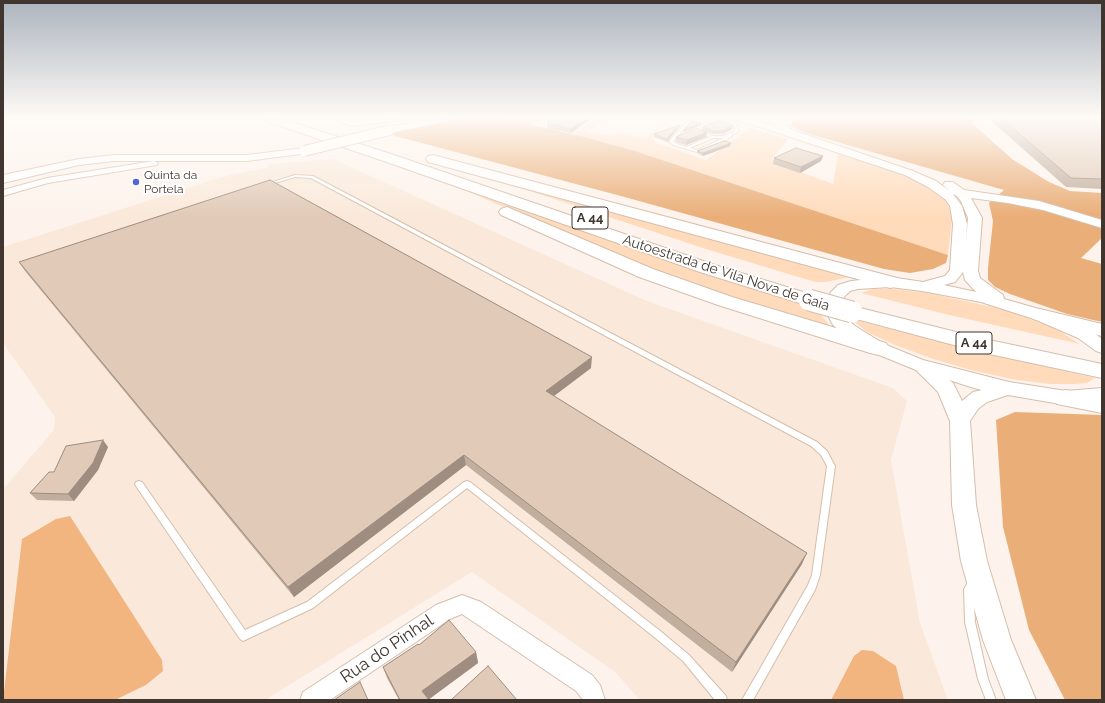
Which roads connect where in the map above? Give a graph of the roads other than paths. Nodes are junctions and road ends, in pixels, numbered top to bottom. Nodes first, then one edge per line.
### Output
1 (305, 151) edge
2 (367, 151) edge
3 (397, 151) edge
4 (405, 151) edge
5 (845, 151) edge
6 (854, 151) edge
7 (386, 157) junction
8 (154, 162) dead end
9 (3, 180) edge
10 (265, 185) edge
11 (952, 191) junction
12 (3, 193) edge
13 (1102, 224) edge
14 (890, 282) junction
15 (922, 286) junction
16 (811, 295) junction
17 (1010, 306) junction
18 (1040, 315) junction
19 (1102, 330) edge
20 (878, 348) junction
21 (1099, 361) edge
22 (916, 364) junction
23 (1009, 389) junction
24 (1102, 396) edge
25 (1066, 398) junction
26 (1102, 404) edge
27 (960, 421) junction
28 (139, 484) dead end
29 (978, 574) junction
30 (311, 700) edge
31 (594, 700) edge
32 (722, 700) edge
33 (747, 700) edge
34 (991, 700) edge
35 (1020, 700) edge

1 - 9 main road, bridge
2 - 7 highway, Autoestrada de Vila Nova de Gaia / A 44
3 - 16 highway, Autoestrada de Vila Nova de Gaia / A 44
4 - 14 highway
5 - 11 main road
6 - 11 main road
7 - 16 highway, Autoestrada de Vila Nova de Gaia / A 44
7 - 20 highway
8 - 12 street
10 - 33 lane
11 - 13 main road
11 - 15 main road
11 - 17 main road
14 - 15 main road
14 - 20 main road
15 - 17 main road
16 - 21 highway, Autoestrada de Vila Nova de Gaia / A 44, bridge
17 - 18 main road
18 - 19 highway
18 - 21 main road
20 - 22 main road
22 - 23 main road
22 - 27 main road
23 - 25 main road
23 - 27 main road
24 - 25 main road
25 - 26 highway
27 - 29 main road
28 - 32 lane
29 - 34 lane
29 - 35 main road
30 - 31 street, Rua do Pinhal

